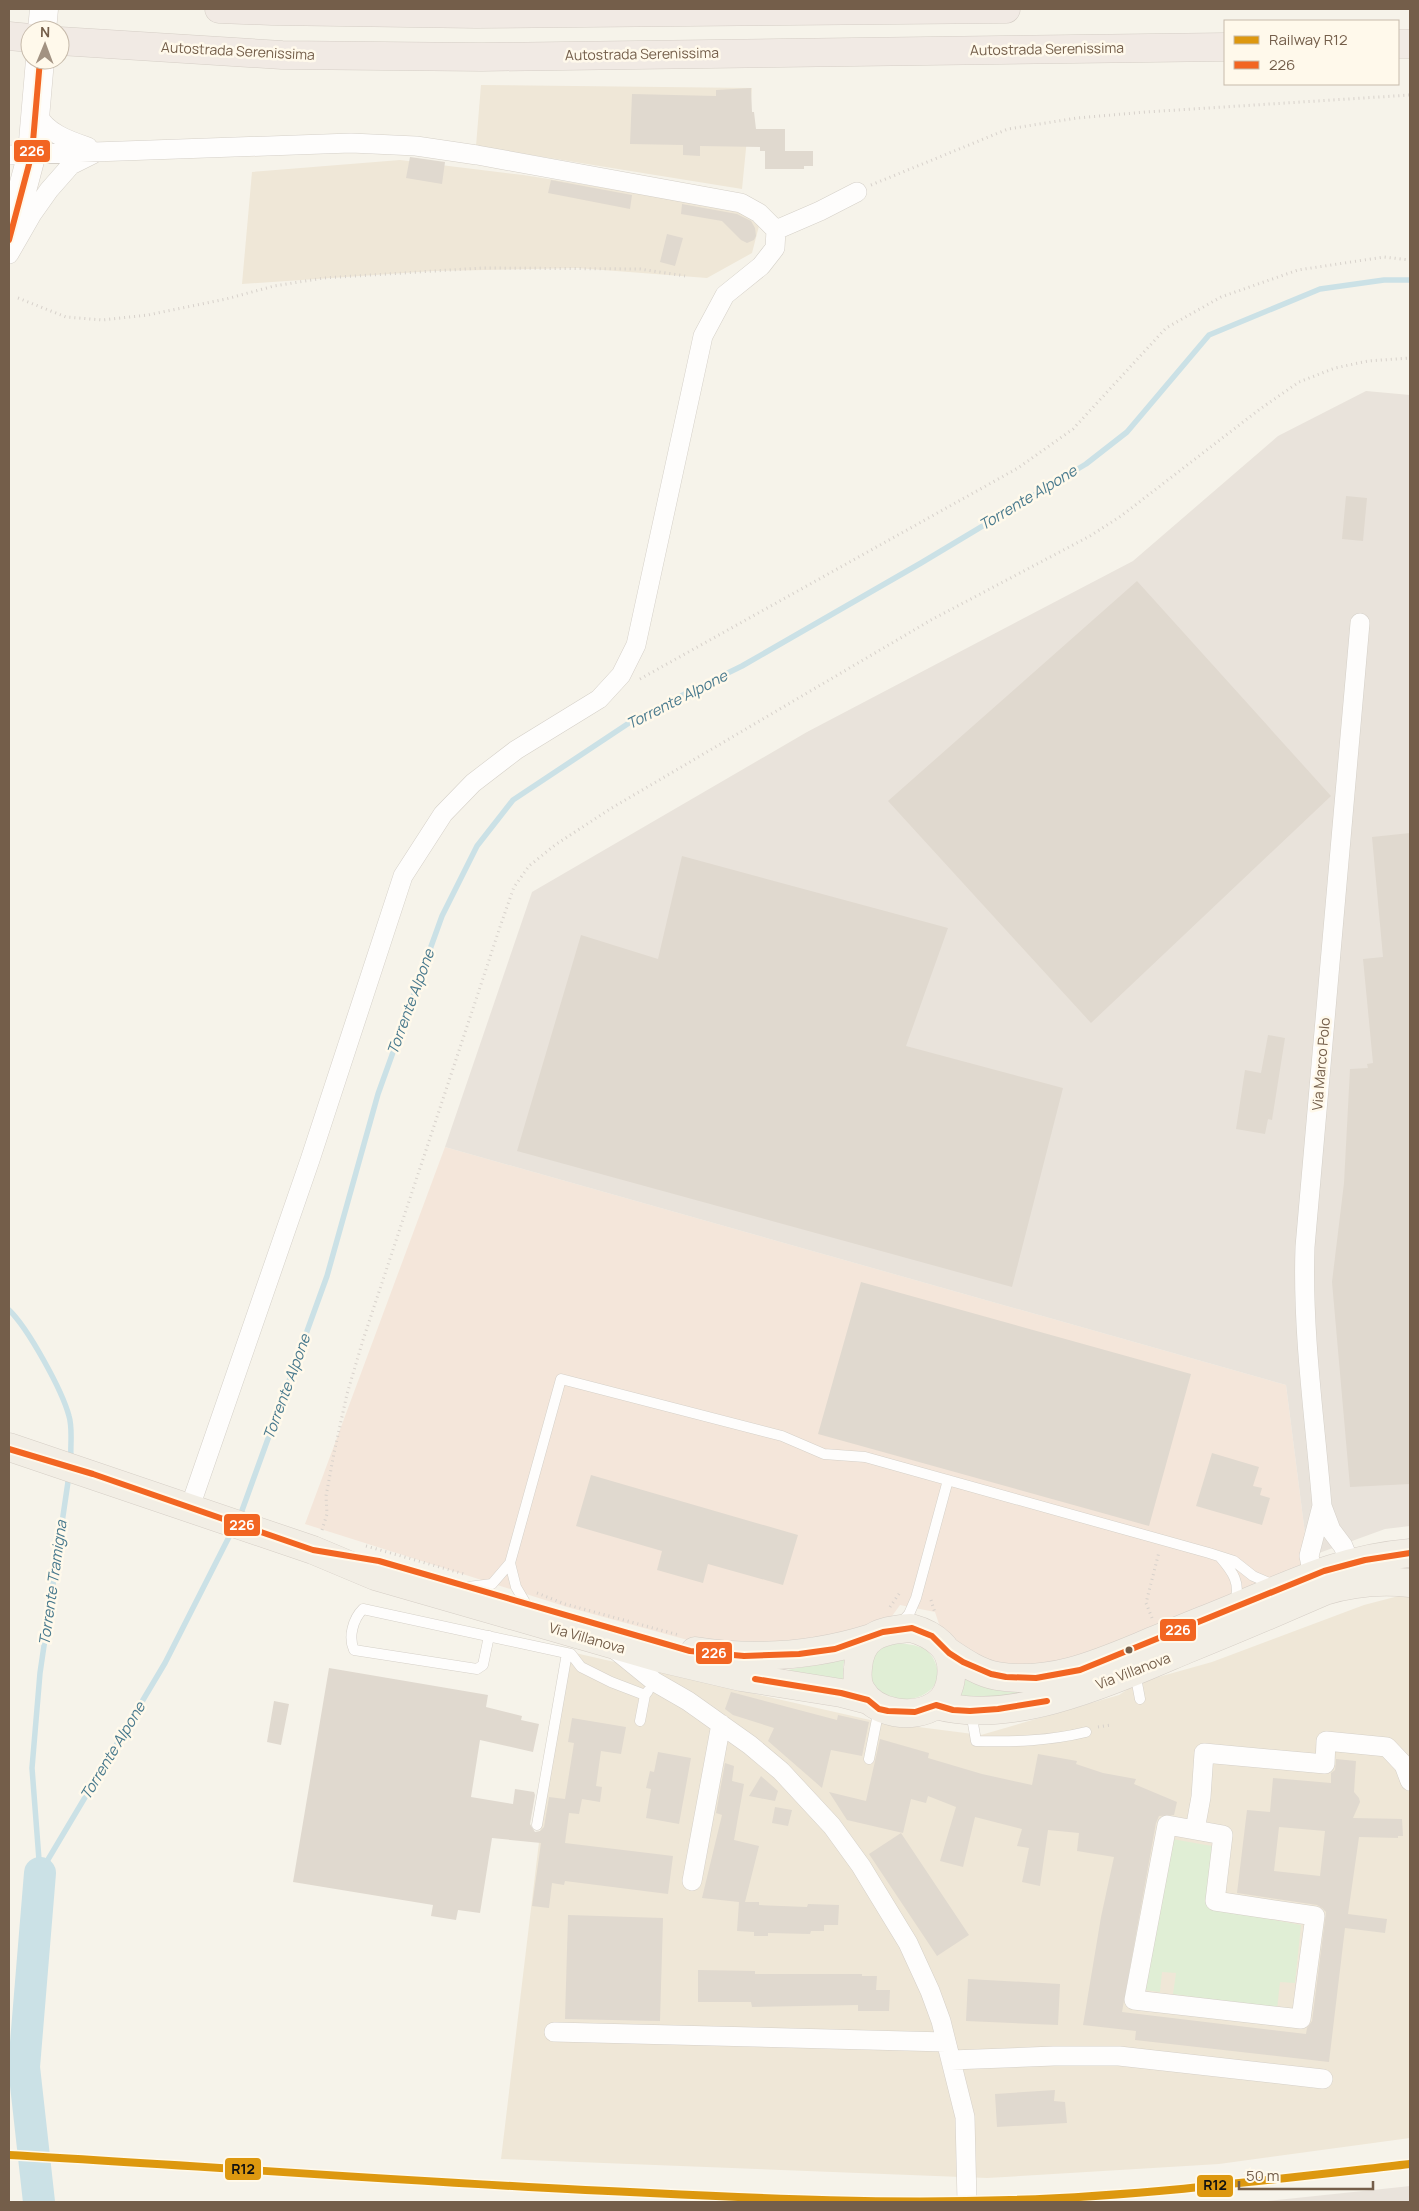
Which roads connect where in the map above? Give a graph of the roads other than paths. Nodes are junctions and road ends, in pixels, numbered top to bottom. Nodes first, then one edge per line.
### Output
1 (219, 9) edge
2 (1006, 9) edge
3 (70, 42) edge
4 (1224, 47) edge
5 (39, 70) edge
6 (37, 105) junction
7 (101, 151) junction
8 (20, 154) edge
9 (857, 192) road end
10 (776, 230) junction
11 (9, 240) edge
12 (9, 254) edge
13 (1360, 623) dead end
14 (13, 1449) edge
15 (948, 1480) junction
16 (1322, 1506) junction
17 (190, 1508) junction
18 (303, 1547) junction
19 (1410, 1553) edge
20 (1219, 1556) junction
21 (510, 1563) junction
22 (1350, 1563) junction
23 (1313, 1575) junction
24 (469, 1582) junction
25 (1410, 1583) edge
26 (1284, 1587) junction
27 (530, 1597) junction
28 (916, 1598) junction
29 (1234, 1608) junction
30 (932, 1625) junction
31 (884, 1626) junction
32 (489, 1636) junction
33 (619, 1639) junction
34 (572, 1648) junction
35 (947, 1651) junction
36 (682, 1664) junction
37 (1131, 1672) junction
38 (650, 1689) junction
39 (1140, 1699) dead end
40 (688, 1701) junction
41 (873, 1704) junction
42 (936, 1705) junction
43 (970, 1712) junction
44 (640, 1721) dead end
45 (722, 1724) junction
46 (1086, 1732) dead end
47 (869, 1759) dead end
48 (1410, 1781) edge
49 (537, 1825) dead end
50 (1196, 1830) junction
51 (692, 1881) dead end
52 (554, 2032) dead end
53 (946, 2042) junction
54 (951, 2060) junction
55 (1323, 2079) dead end
56 (967, 2202) edge

1 - 2 highway
3 - 4 highway, Autostrada Serenissima
5 - 6 street
6 - 7 street
6 - 8 street
7 - 8 street
7 - 10 street
7 - 12 street
8 - 11 street
9 - 10 street
10 - 17 street
13 - 16 street, Via Marco Polo
14 - 17 main road, Via Villanova
15 - 20 lane
15 - 21 lane
15 - 28 lane
16 - 22 street, Via Marco Polo
16 - 23 street, Via Marco Polo
17 - 18 main road, Via Villanova
18 - 24 main road, Via Villanova
18 - 34 main road, Via Villanova
19 - 22 main road, Via Villanova
20 - 26 lane
20 - 29 lane
21 - 24 lane
21 - 27 lane
22 - 23 main road, Via Villanova
23 - 26 main road, Via Villanova
24 - 27 main road, Via Villanova
25 - 37 main road, Via Villanova
26 - 29 main road, Via Villanova
27 - 33 main road, Via Villanova
28 - 30 lane
28 - 31 lane
29 - 35 main road, Via Villanova
30 - 31 main road
30 - 35 main road
31 - 33 main road, Via Villanova
31 - 41 main road
32 - 32 lane
32 - 34 lane
33 - 34 main road, Via Villanova
33 - 36 main road, Via Villanova
33 - 38 street
34 - 38 lane
34 - 49 lane
35 - 42 main road
36 - 40 street
36 - 41 main road, Via Villanova
37 - 39 lane
37 - 43 main road, Via Villanova
38 - 40 street
38 - 44 lane
40 - 45 street
41 - 42 main road
41 - 47 lane
42 - 43 main road, Via Villanova
43 - 46 lane
45 - 51 street
45 - 53 street
48 - 50 street
50 - 50 street
52 - 53 street
53 - 54 street
54 - 55 street
54 - 56 street

